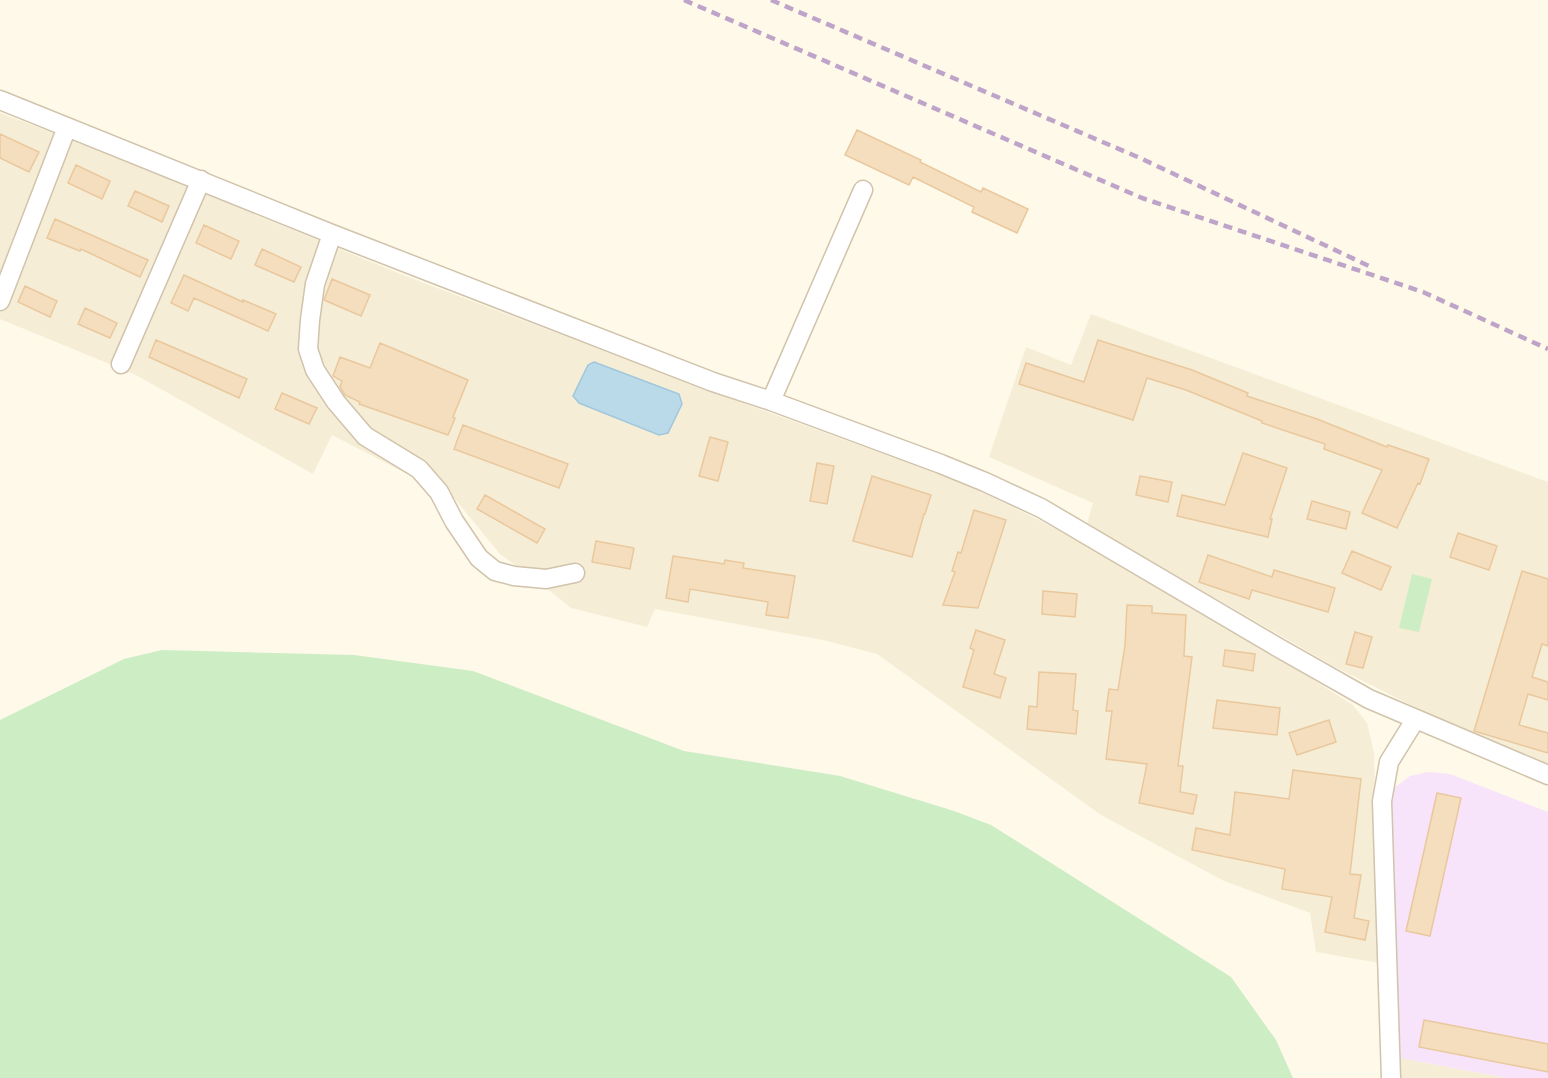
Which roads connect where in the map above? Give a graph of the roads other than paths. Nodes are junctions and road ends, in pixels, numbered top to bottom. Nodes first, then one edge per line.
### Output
1 (0, 100) edge
2 (68, 127) junction
3 (201, 180) junction
4 (863, 190) dead end
5 (332, 234) junction
6 (0, 301) edge
7 (121, 364) dead end
8 (771, 401) junction
9 (575, 573) dead end
10 (1415, 720) junction
11 (1548, 776) edge
12 (1391, 1078) edge

1 - 2 street
2 - 3 street
2 - 6 street
3 - 5 street
3 - 7 street
4 - 8 street
5 - 8 street
5 - 9 street
8 - 10 street
10 - 11 street
10 - 12 street

